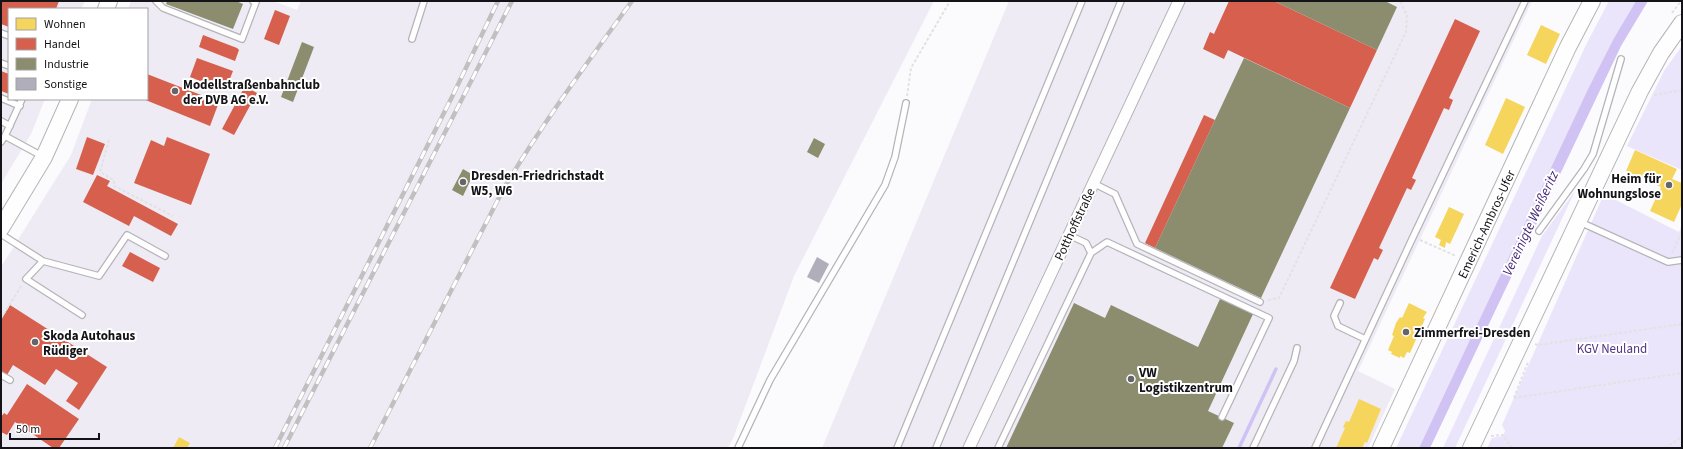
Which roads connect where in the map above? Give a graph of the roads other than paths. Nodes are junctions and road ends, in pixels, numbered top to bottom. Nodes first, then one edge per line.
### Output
1 (156, 1) edge
2 (254, 1) edge
3 (424, 1) edge
4 (1082, 1) edge
5 (1121, 1) edge
6 (1179, 1) edge
7 (1525, 1) edge
8 (1592, 1) edge
9 (1682, 23) edge
10 (412, 39) dead end
11 (1621, 59) dead end
12 (1, 98) edge
13 (22, 100) edge
14 (70, 100) edge
15 (906, 103) road end
16 (20, 106) junction
17 (1, 121) edge
18 (10, 126) junction
19 (5, 136) junction
20 (1, 142) edge
21 (1600, 157) junction
22 (44, 158) junction
23 (1093, 184) junction
24 (1578, 221) junction
25 (1, 228) edge
26 (1539, 231) dead end
27 (1, 234) edge
28 (1069, 235) junction
29 (1090, 254) junction
30 (166, 256) dead end
31 (1682, 260) edge
32 (43, 261) junction
33 (1260, 302) road end
34 (1340, 303) dead end
35 (82, 315) dead end
36 (1365, 339) junction
37 (1297, 348) dead end
38 (1, 375) edge
39 (10, 380) dead end
40 (1222, 417) dead end
41 (738, 448) edge
42 (897, 448) edge
43 (936, 448) edge
44 (969, 448) edge
45 (998, 448) edge
46 (1252, 448) edge
47 (1315, 448) edge
48 (1381, 448) edge
49 (1471, 448) edge

1 - 2 lane
3 - 10 lane
4 - 42 lane
5 - 43 lane
6 - 23 street, Potthoffstraße
7 - 36 lane
8 - 48 main road, Emerich-Ambros-Ufer
9 - 21 main road
11 - 21 lane
12 - 16 lane
13 - 16 lane
14 - 22 main road
15 - 41 lane
16 - 18 lane
17 - 18 lane
18 - 19 lane
19 - 20 lane
19 - 22 lane
21 - 24 main road
21 - 26 lane
22 - 25 main road
23 - 28 street, Potthoffstraße
23 - 33 lane
24 - 31 lane
24 - 49 main road
27 - 32 lane
28 - 29 lane
28 - 44 street, Potthoffstraße
29 - 40 lane
29 - 45 lane
30 - 32 lane
32 - 35 lane
34 - 36 lane
36 - 47 lane
37 - 46 lane
38 - 39 lane

